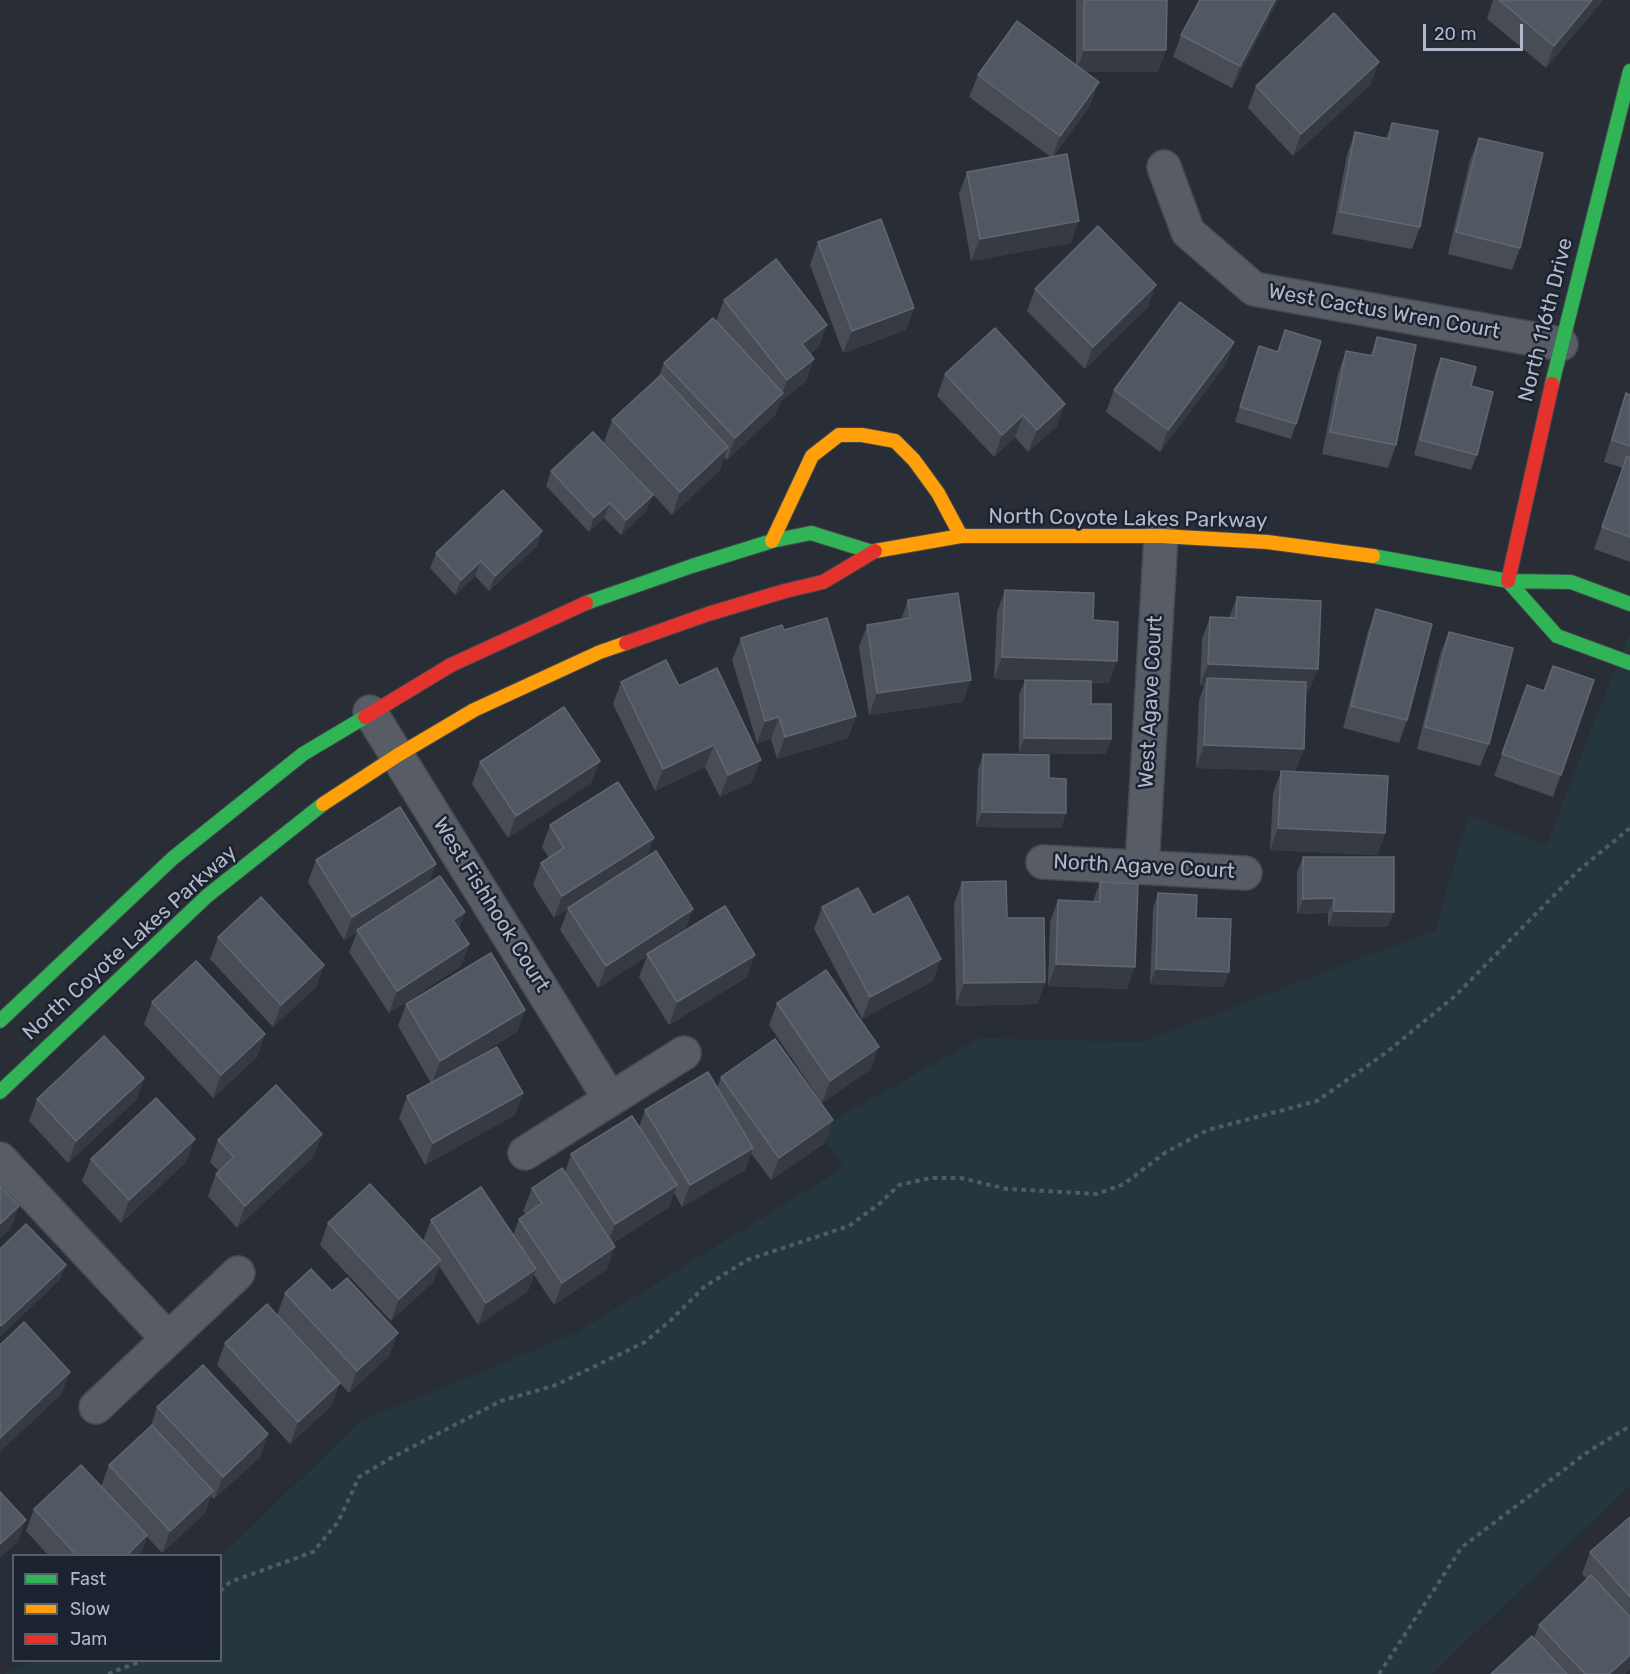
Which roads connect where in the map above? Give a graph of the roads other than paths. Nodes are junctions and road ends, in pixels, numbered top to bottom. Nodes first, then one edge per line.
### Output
1 (1630, 70) edge
2 (1164, 167) dead end
3 (1561, 344) junction
4 (961, 536) junction
5 (1161, 536) junction
6 (771, 541) junction
7 (872, 552) junction
8 (1508, 581) junction
9 (1630, 604) edge
10 (1630, 663) edge
11 (370, 712) junction
12 (398, 755) junction
13 (1043, 862) dead end
14 (1142, 867) junction
15 (1245, 873) dead end
16 (0, 1021) edge
17 (684, 1053) dead end
18 (0, 1092) edge
19 (610, 1099) junction
20 (525, 1153) dead end
21 (0, 1158) edge
22 (238, 1273) dead end
23 (168, 1339) junction
24 (96, 1407) dead end

1 - 3 street, North 116th Drive
2 - 3 street, West Cactus Wren Court
3 - 8 street, North 116th Drive
4 - 5 street, North Coyote Lakes Parkway
4 - 6 street, North Coyote Lakes Parkway
4 - 7 street, North Coyote Lakes Parkway
5 - 8 street, North Coyote Lakes Parkway
5 - 14 street, West Agave Court
6 - 7 street, North Coyote Lakes Parkway
6 - 11 street, North Coyote Lakes Parkway
7 - 12 street, North Coyote Lakes Parkway
8 - 9 street, North Coyote Lakes Parkway
8 - 10 street
11 - 12 street, West Fishhook Court
11 - 16 street, North Coyote Lakes Parkway
12 - 18 street, North Coyote Lakes Parkway
12 - 19 street, West Fishhook Court
13 - 14 street, North Agave Court
14 - 15 street, North Agave Court
17 - 19 street
19 - 20 street
21 - 23 street
22 - 23 street
23 - 24 street

